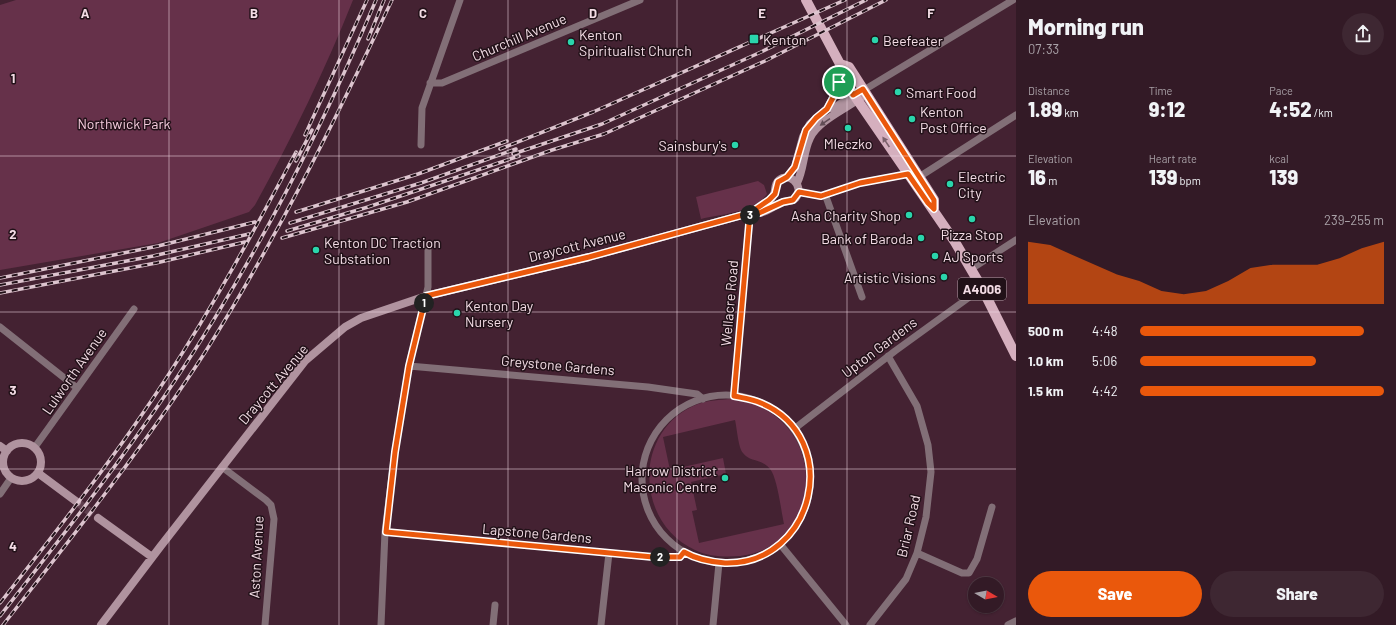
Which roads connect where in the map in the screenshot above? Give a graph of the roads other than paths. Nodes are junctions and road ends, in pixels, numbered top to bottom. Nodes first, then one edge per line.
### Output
1 (460, 0) edge
2 (640, 0) edge
3 (806, 0) edge
4 (1013, 0) edge
5 (840, 64) junction
6 (841, 76) junction
7 (430, 83) junction
8 (864, 91) junction
9 (855, 98) junction
10 (827, 109) junction
11 (1016, 115) edge
12 (421, 145) dead end
13 (908, 174) junction
14 (787, 177) junction
15 (919, 178) junction
16 (797, 183) junction
17 (799, 192) junction
18 (775, 194) junction
19 (825, 194) junction
20 (783, 202) junction
21 (934, 209) junction
22 (750, 217) junction
23 (1016, 240) edge
24 (428, 250) dead end
25 (971, 269) junction
26 (982, 288) junction
27 (426, 296) junction
28 (862, 297) dead end
29 (134, 309) dead end
30 (0, 327) edge
31 (888, 356) junction
32 (1016, 356) edge
33 (409, 366) junction
34 (77, 388) junction
35 (734, 396) junction
36 (703, 398) junction
37 (794, 429) junction
38 (3, 448) edge
39 (36, 448) junction
40 (222, 467) junction
41 (38, 473) junction
42 (11, 478) junction
43 (0, 494) edge
44 (77, 502) tunnel mouth
45 (992, 507) dead end
46 (98, 518) tunnel mouth
47 (386, 532) junction
48 (780, 544) junction
49 (684, 552) junction
50 (609, 553) junction
51 (916, 553) junction
52 (152, 557) junction
53 (719, 562) junction
54 (495, 605) dead end
55 (1016, 621) edge
56 (101, 625) edge
57 (265, 625) edge
58 (381, 625) edge
59 (493, 625) edge
60 (601, 625) edge
61 (713, 625) edge
62 (846, 625) edge
63 (870, 625) edge
64 (1008, 625) edge

1 - 7 street
2 - 7 street, Churchill Avenue
3 - 5 main road, A4006
4 - 8 street
5 - 6 main road, A4006
5 - 8 main road, A4006
6 - 9 main road, A4006
6 - 10 street
7 - 12 street
8 - 9 street
8 - 15 main road, A4006
9 - 10 street
13 -> 9 main road, A4006
9 -> 16 street
10 - 14 street, Draycott Avenue
11 - 15 street
13 - 19 street
13 - 21 main road, A4006
14 - 16 street
14 - 18 street, Draycott Avenue
15 - 21 main road, A4006
16 - 17 street
17 - 19 street
17 - 20 street, Draycott Avenue
18 - 20 street
18 - 22 street, Draycott Avenue
19 - 28 street
20 - 22 street, Draycott Avenue
21 - 25 main road, A4006
22 - 27 street, Draycott Avenue
22 - 35 street, Wellacre Road
23 - 25 street
24 - 27 street
25 - 26 main road, A4006
26 - 31 street, Upton Gardens
26 - 32 main road, A4006
27 - 33 street
27 - 40 street, Draycott Avenue
29 - 34 street, Lulworth Avenue
30 - 34 street
31 - 37 street, Upton Gardens
31 - 51 street, Briar Road
33 - 36 street, Greystone Gardens
33 - 47 street
34 - 39 street, Lulworth Avenue
35 - 36 street
35 - 37 street
36 - 49 street
37 - 48 street
38 - 39 street
38 - 42 street
39 - 41 street
40 - 52 street, Draycott Avenue
40 - 57 street, Aston Avenue
41 - 42 street
41 - 44 street
42 - 43 street
45 - 51 street
46 - 52 street
47 - 50 street, Lapstone Gardens
47 - 58 street
48 - 53 street
48 - 62 street
49 - 50 street, Lapstone Gardens
49 - 53 street
50 - 60 street
51 - 63 street, Briar Road
52 - 56 street, Draycott Avenue
53 - 61 street
54 - 59 street
55 - 64 street

